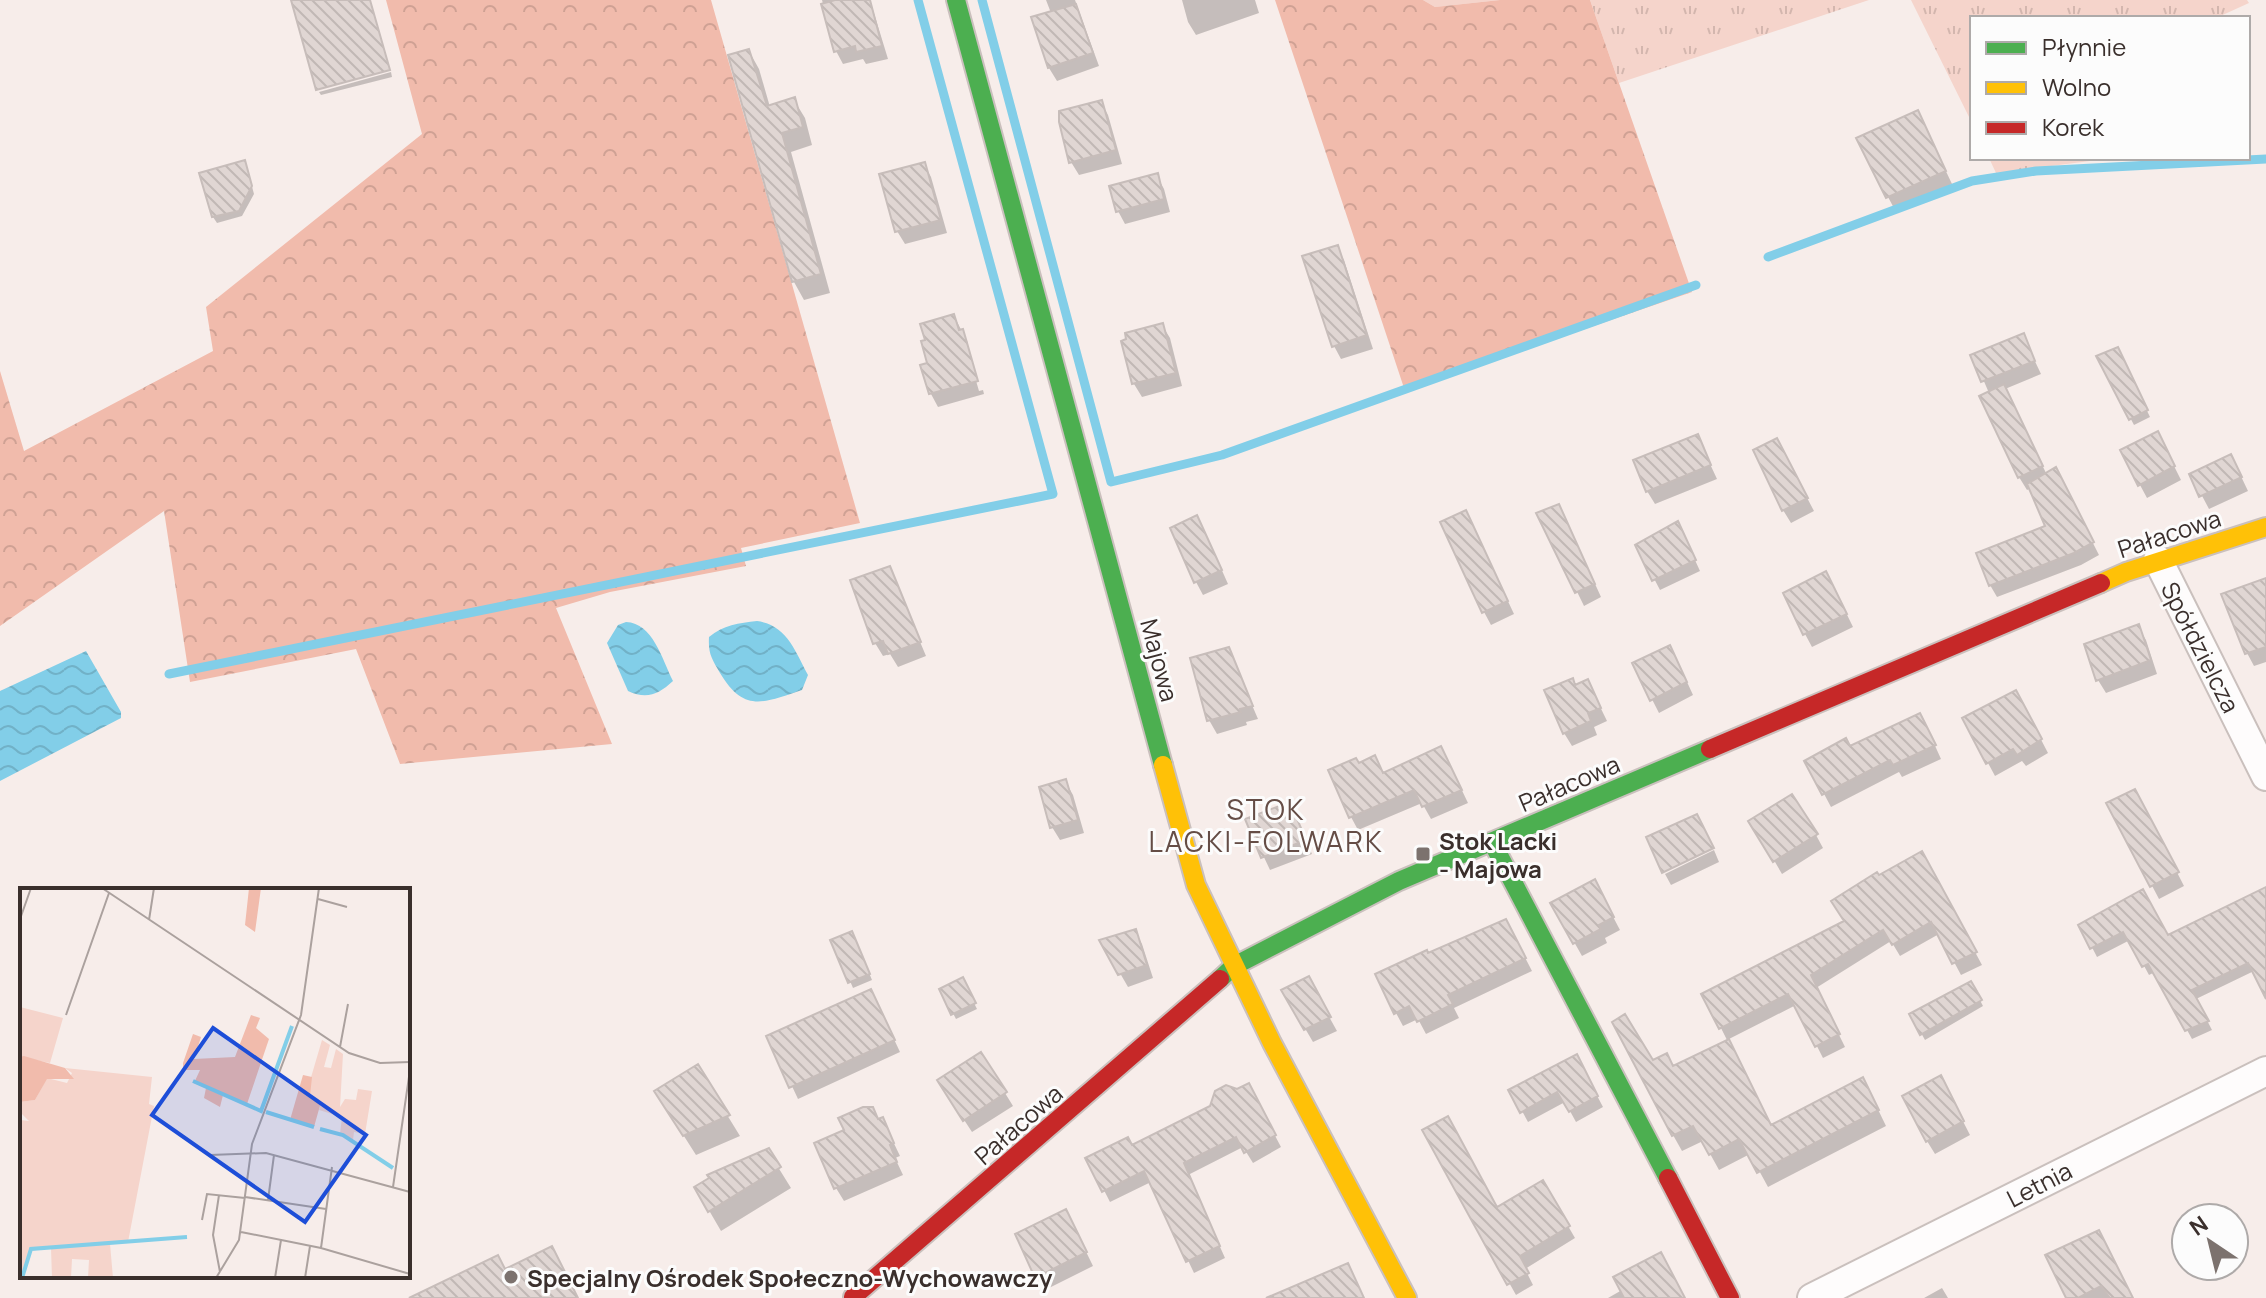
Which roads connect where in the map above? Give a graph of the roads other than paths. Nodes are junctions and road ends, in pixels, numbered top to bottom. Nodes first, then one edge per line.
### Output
1 (956, 0) edge
2 (2266, 527) edge
3 (2158, 560) junction
4 (2266, 776) edge
5 (1492, 842) junction
6 (1234, 966) junction
7 (2266, 1071) edge
8 (853, 1297) edge
9 (1407, 1298) edge
10 (1730, 1298) edge
11 (1812, 1298) edge

1 - 6 street, Majowa
2 - 3 street, Pałacowa
3 - 4 street, Spółdzielcza
3 - 5 street, Pałacowa
5 - 6 street, Pałacowa
5 - 10 street
6 - 8 street, Pałacowa
6 - 9 street, Majowa
7 - 11 street, Letnia

